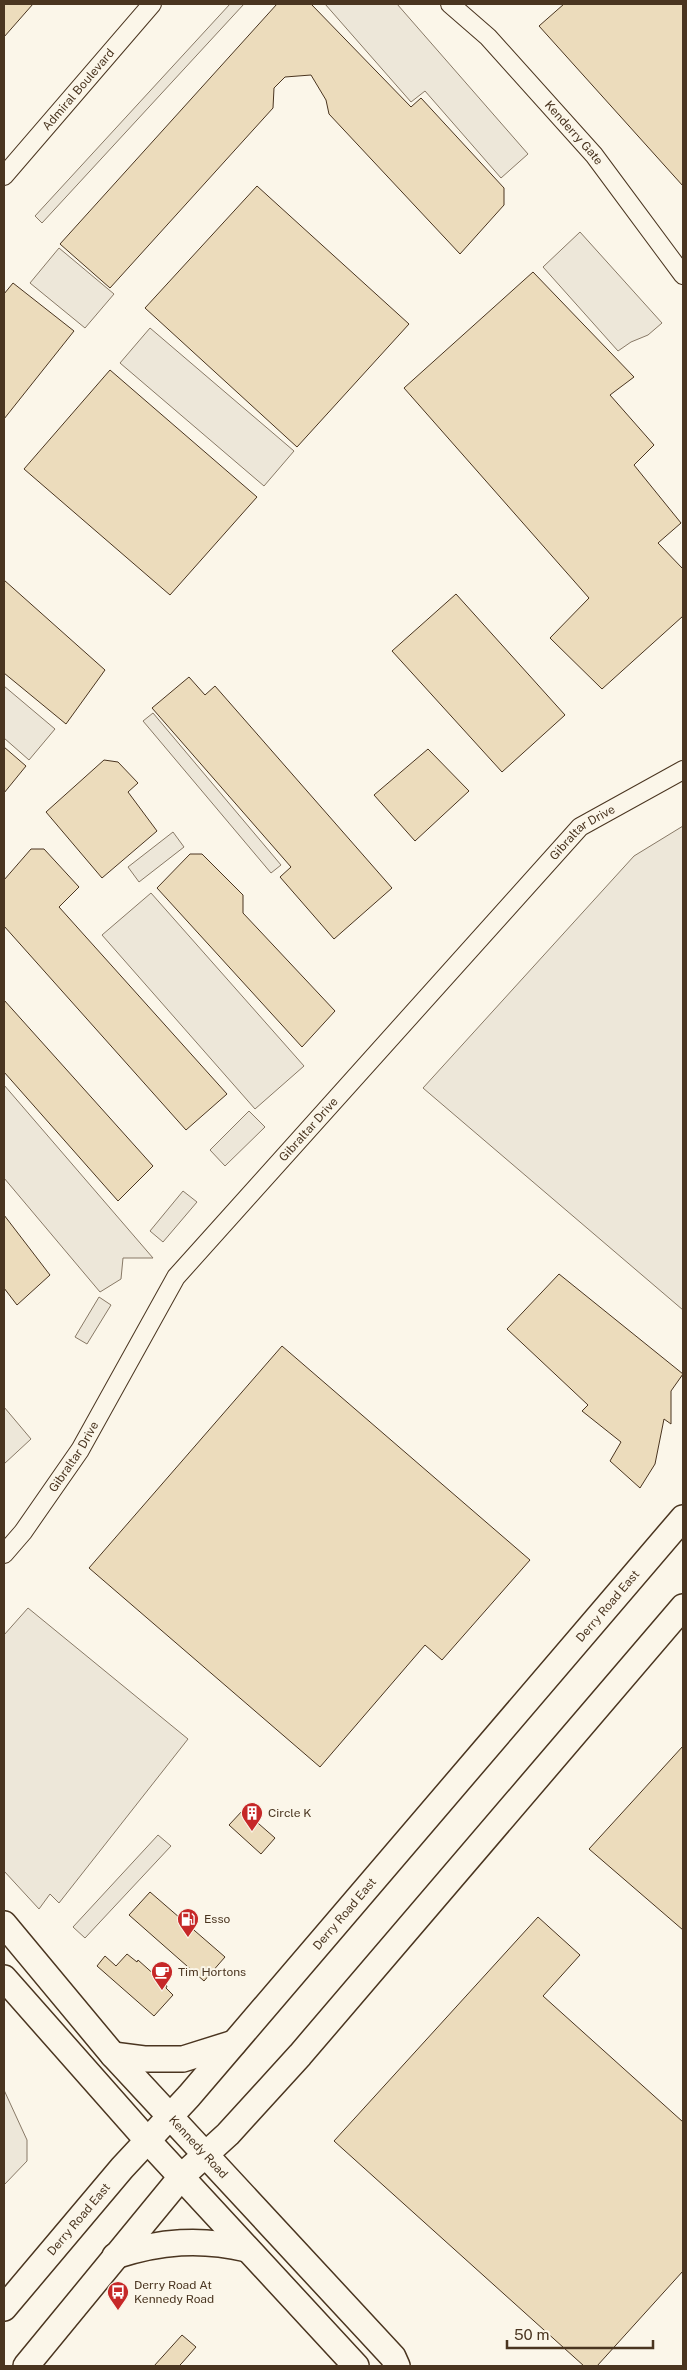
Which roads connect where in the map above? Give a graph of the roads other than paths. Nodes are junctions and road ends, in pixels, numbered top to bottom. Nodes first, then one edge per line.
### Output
1 (152, 4) edge
2 (450, 4) edge
3 (4, 176) edge
4 (683, 275) edge
5 (683, 770) edge
6 (683, 1518) edge
7 (4, 1554) edge
8 (683, 1607) edge
9 (4, 1924) edge
10 (4, 1978) edge
11 (234, 2043) junction
12 (113, 2054) junction
13 (170, 2116) junction
14 (148, 2141) junction
15 (206, 2156) junction
16 (182, 2176) junction
17 (247, 2249) junction
18 (115, 2256) junction
19 (4, 2308) edge
20 (26, 2366) edge
21 (356, 2366) edge
22 (397, 2366) edge

1 - 3 street, Admiral Boulevard
2 - 4 street, Kenderry Gate
5 - 7 street, Gibraltar Drive
6 - 11 main road, Derry Road East
8 - 15 main road
9 - 12 main road, Kennedy Road
10 - 14 main road
11 - 12 main road
11 - 13 main road, Derry Road East
12 - 13 main road, Kennedy Road
13 - 14 main road, Derry Road East
13 - 15 main road, Kennedy Road
14 - 16 main road
14 - 19 main road, Derry Road East
15 - 16 main road
15 - 22 main road, Kennedy Road
16 - 17 main road
16 - 18 main road
17 - 18 main road
17 - 21 main road
18 - 20 main road

